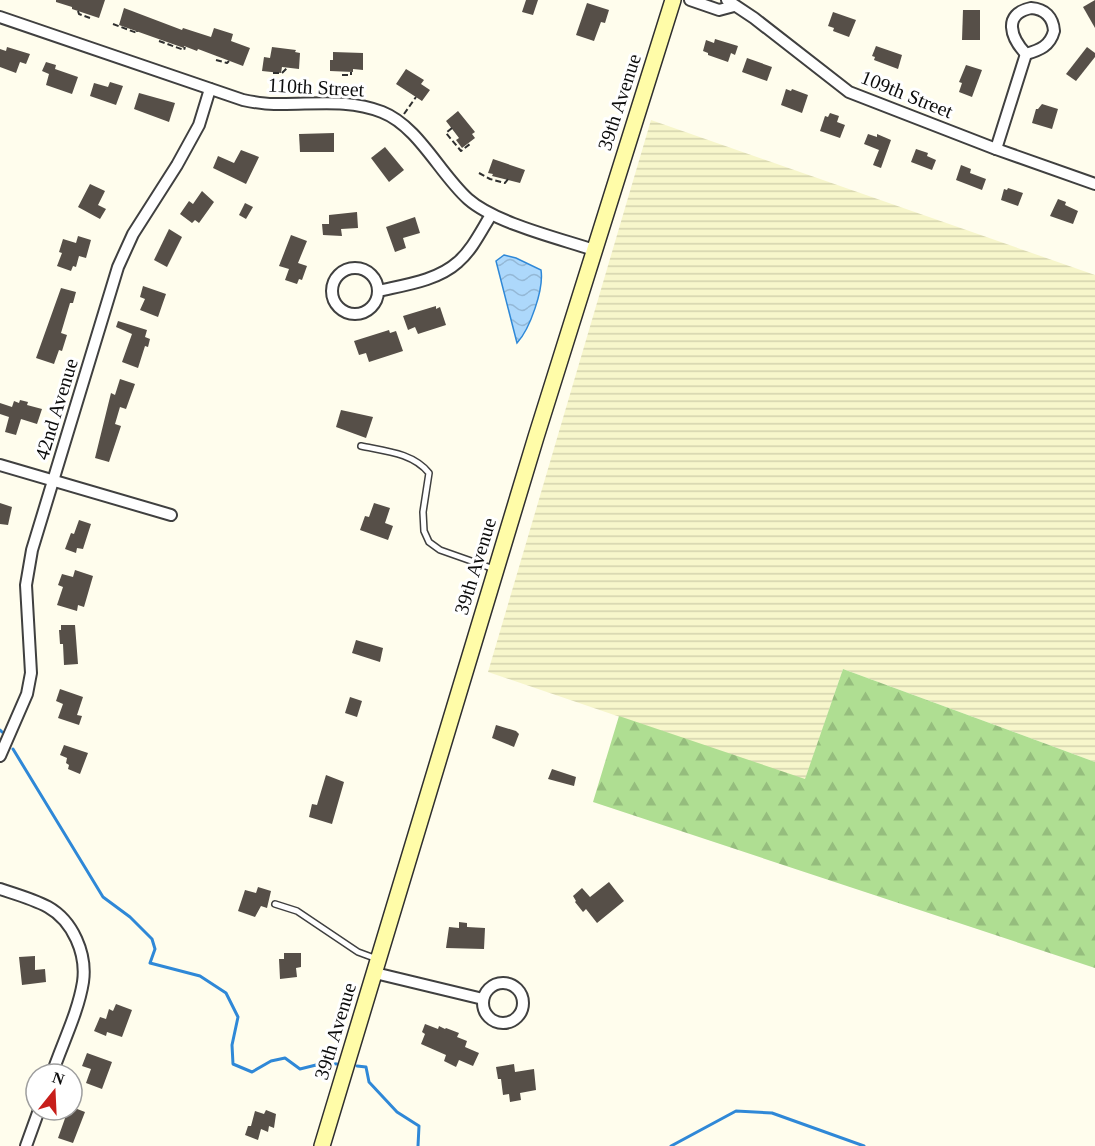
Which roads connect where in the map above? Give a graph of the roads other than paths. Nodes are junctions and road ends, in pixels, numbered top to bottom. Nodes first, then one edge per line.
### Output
1 (673, 0) edge
2 (690, 0) edge
3 (731, 3) edge
4 (0, 17) edge
5 (1026, 54) junction
6 (210, 88) junction
7 (996, 149) junction
8 (1095, 184) edge
9 (491, 215) junction
10 (594, 250) junction
11 (378, 291) junction
12 (361, 446) dead end
13 (0, 465) edge
14 (53, 481) junction
15 (171, 515) dead end
16 (496, 570) junction
17 (0, 756) edge
18 (0, 889) edge
19 (275, 904) dead end
20 (377, 966) junction
21 (483, 999) dead end
22 (56, 1062) edge
23 (35, 1122) edge
24 (27, 1146) edge
25 (322, 1146) edge

1 - 10 main road, 39th Avenue
2 - 3 street, 109th Street
3 - 7 street, 109th Street
4 - 6 street, 110th Street
5 - 5 street
5 - 7 street
6 - 9 street, 110th Street
6 - 14 street, 42nd Avenue
7 - 8 street, 109th Street
9 - 10 street, 110th Street
9 - 11 street
10 - 16 main road, 39th Avenue
11 - 11 street
12 - 16 lane
13 - 14 street
14 - 15 street
14 - 17 street, 42nd Avenue
16 - 20 main road, 39th Avenue
18 - 22 street
19 - 20 lane
20 - 21 street
20 - 25 main road, 39th Avenue
23 - 24 street

